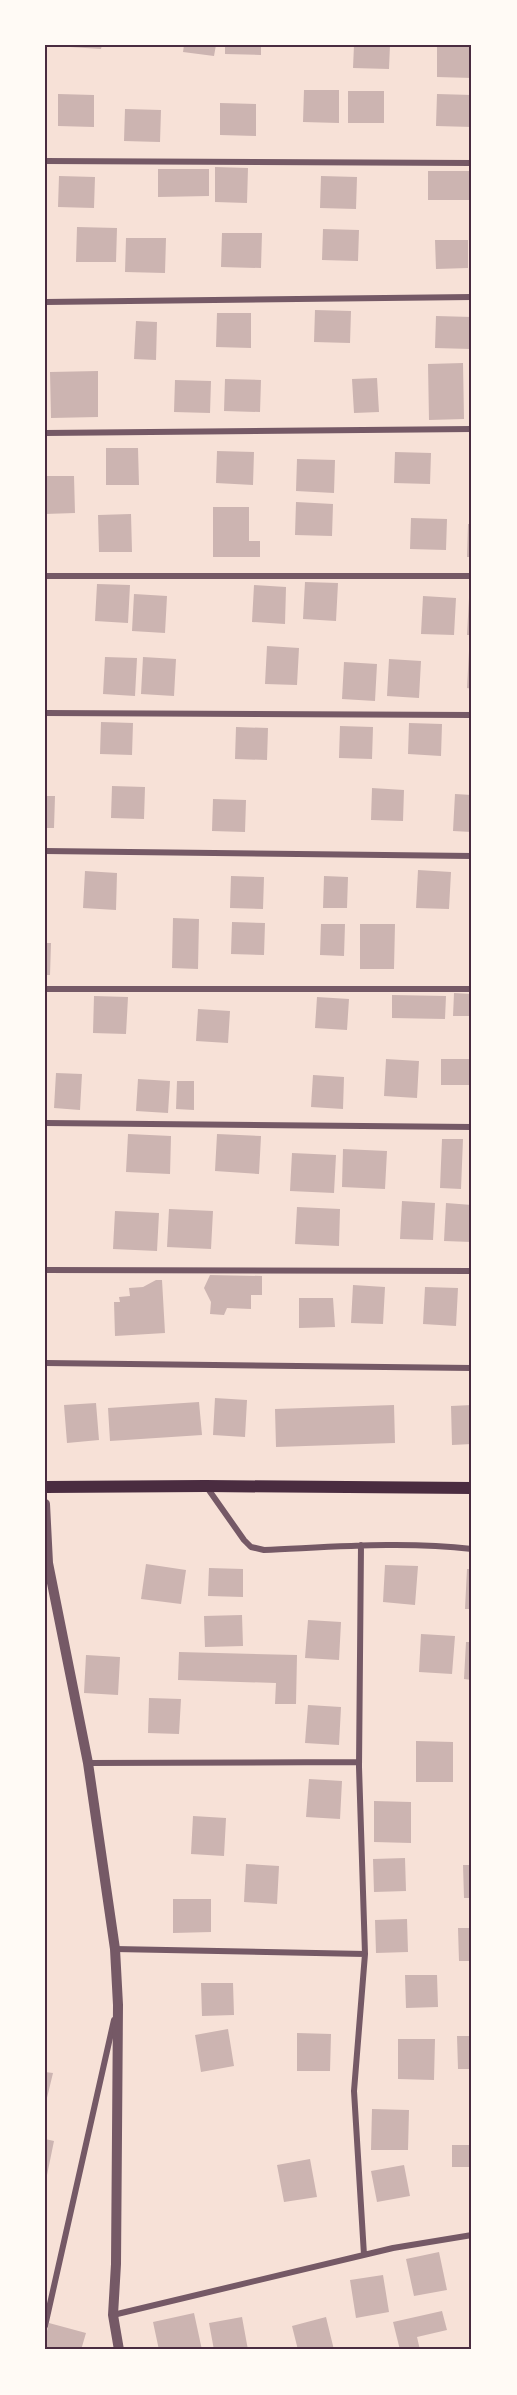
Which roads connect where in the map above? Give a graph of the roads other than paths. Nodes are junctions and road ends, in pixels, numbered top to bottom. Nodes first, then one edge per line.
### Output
1 (45, 161) edge
2 (472, 163) edge
3 (472, 297) edge
4 (45, 302) edge
5 (472, 429) edge
6 (45, 433) edge
7 (45, 576) edge
8 (472, 576) edge
9 (45, 713) edge
10 (472, 715) edge
11 (45, 850) edge
12 (472, 856) edge
13 (472, 988) edge
14 (45, 989) edge
15 (45, 1123) edge
16 (472, 1127) edge
17 (45, 1270) edge
18 (472, 1271) edge
19 (45, 1363) edge
20 (472, 1368) edge
21 (206, 1486) junction
22 (45, 1487) edge
23 (472, 1488) edge
24 (45, 1504) edge
25 (362, 1545) junction
26 (472, 1549) edge
27 (47, 1563) edge
28 (359, 1762) junction
29 (88, 1763) junction
30 (114, 1949) junction
31 (365, 1954) junction
32 (118, 2005) junction
33 (472, 2235) edge
34 (364, 2255) junction
35 (113, 2315) junction
36 (45, 2326) edge
37 (119, 2350) edge

1 - 2 street
3 - 4 street
5 - 6 street
7 - 8 street
9 - 10 street
11 - 12 street
13 - 14 street
15 - 16 street
17 - 18 street
19 - 20 street
21 - 22 main road
21 - 23 main road
21 - 25 street
24 - 27 street
25 - 26 street
25 - 28 street
27 - 29 street
28 - 29 street
28 - 31 street
29 - 30 street
30 - 31 street
30 - 32 street
31 - 34 street
32 - 35 street
32 - 36 street
33 - 34 street
34 - 35 street
35 - 37 street

